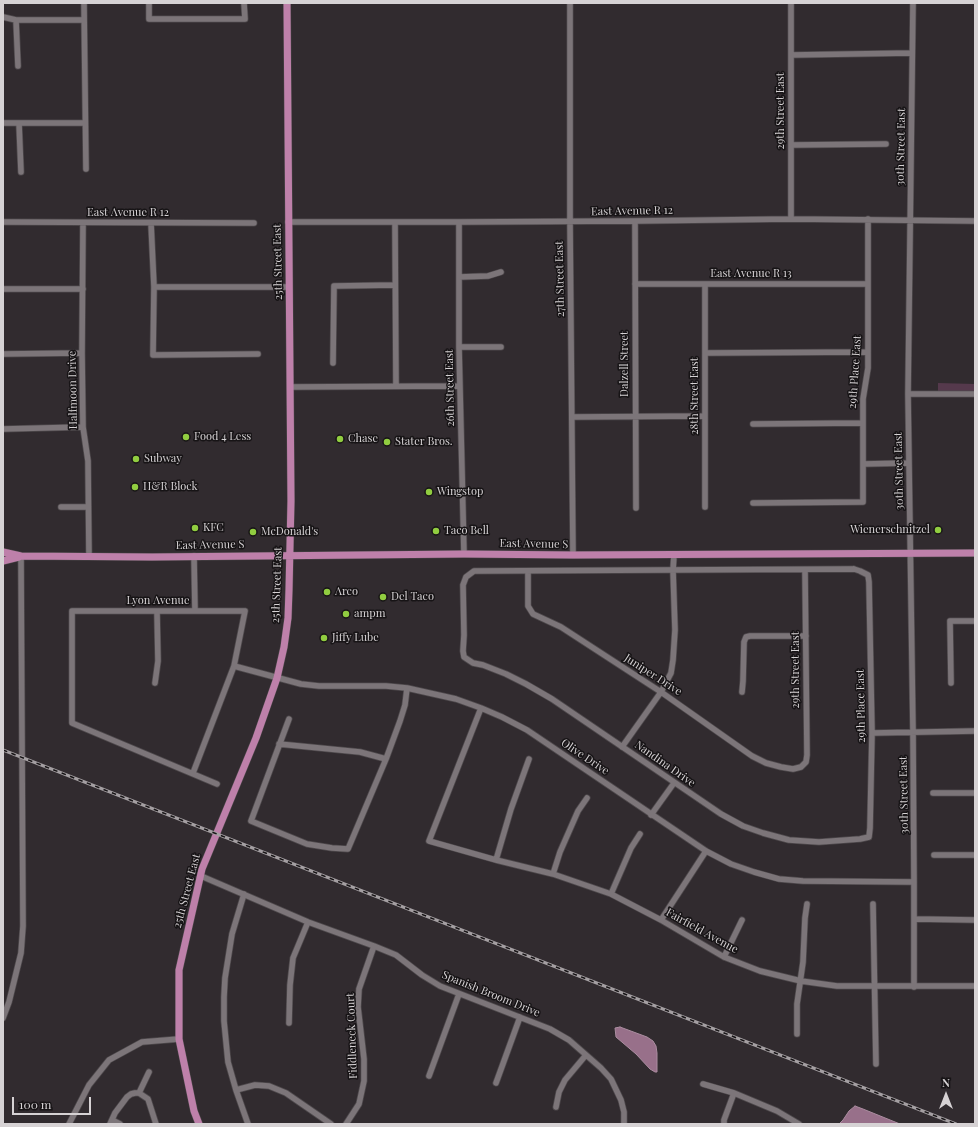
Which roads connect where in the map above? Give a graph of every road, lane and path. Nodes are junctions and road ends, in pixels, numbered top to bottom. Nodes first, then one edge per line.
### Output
1 (84, 3) edge
2 (149, 3) edge
3 (244, 3) edge
4 (287, 3) edge
5 (570, 3) edge
6 (791, 3) edge
7 (913, 3) edge
8 (3, 17) edge
9 (16, 20) junction
10 (84, 20) junction
11 (912, 53) junction
12 (791, 55) junction
13 (18, 66) dead end
14 (3, 123) edge
15 (19, 123) junction
16 (85, 123) junction
17 (886, 144) dead end
18 (791, 145) junction
19 (86, 169) dead end
20 (21, 172) dead end
21 (791, 219) junction
22 (868, 219) junction
23 (910, 220) junction
24 (975, 220) edge
25 (635, 221) junction
26 (3, 222) edge
27 (288, 222) junction
28 (459, 222) junction
29 (570, 222) junction
30 (83, 223) junction
31 (151, 223) junction
32 (254, 223) dead end
33 (396, 223) junction
34 (502, 272) dead end
35 (459, 277) junction
36 (635, 284) junction
37 (705, 284) junction
38 (868, 284) junction
39 (395, 285) junction
40 (289, 286) junction
41 (154, 287) junction
42 (3, 289) edge
43 (82, 289) junction
44 (459, 347) junction
45 (502, 347) dead end
46 (868, 352) junction
47 (82, 353) junction
48 (705, 353) junction
49 (3, 354) edge
50 (258, 354) dead end
51 (333, 363) dead end
52 (396, 386) junction
53 (459, 386) junction
54 (290, 387) junction
55 (908, 394) junction
56 (975, 394) edge
57 (636, 416) junction
58 (705, 416) junction
59 (572, 417) junction
60 (862, 423) junction
61 (753, 424) dead end
62 (83, 427) junction
63 (3, 429) edge
64 (909, 463) junction
65 (863, 464) junction
66 (753, 503) dead end
67 (61, 507) dead end
68 (88, 507) junction
69 (705, 507) dead end
70 (636, 508) dead end
71 (3, 552) edge
72 (910, 553) junction
73 (975, 553) edge
74 (464, 554) junction
75 (289, 555) junction
76 (573, 555) junction
77 (674, 555) junction
78 (21, 556) junction
79 (89, 556) junction
80 (194, 556) junction
81 (3, 561) edge
82 (673, 570) junction
83 (805, 570) junction
84 (528, 571) junction
85 (195, 611) junction
86 (157, 612) junction
87 (975, 621) edge
88 (806, 636) junction
89 (234, 666) junction
90 (277, 678) junction
91 (154, 683) dead end
92 (951, 683) dead end
93 (407, 688) junction
94 (661, 692) junction
95 (742, 692) dead end
96 (481, 708) junction
97 (289, 719) dead end
98 (975, 731) edge
99 (913, 732) junction
100 (872, 733) junction
101 (279, 744) junction
102 (622, 747) junction
103 (386, 759) junction
104 (529, 759) dead end
105 (801, 767) joint
106 (193, 773) junction
107 (674, 783) junction
108 (217, 784) dead end
109 (933, 793) dead end
110 (975, 793) edge
111 (587, 798) dead end
112 (651, 815) junction
113 (640, 834) dead end
114 (869, 837) joint
115 (706, 851) junction
116 (934, 855) dead end
117 (975, 855) edge
118 (496, 860) junction
119 (553, 874) junction
120 (201, 876) junction
121 (914, 882) junction
122 (244, 894) junction
123 (611, 894) junction
124 (807, 904) dead end
125 (873, 904) dead end
126 (914, 919) junction
127 (661, 920) junction
128 (742, 920) dead end
129 (975, 920) edge
130 (308, 922) junction
131 (374, 946) junction
132 (724, 957) junction
133 (801, 982) junction
134 (975, 986) edge
135 (874, 987) junction
136 (914, 987) junction
137 (459, 994) junction
138 (520, 1017) junction
139 (3, 1018) edge
140 (289, 1022) dead end
141 (797, 1034) dead end
142 (179, 1039) junction
143 (586, 1056) junction
144 (876, 1064) dead end
145 (150, 1072) dead end
146 (429, 1076) dead end
147 (496, 1083) dead end
148 (703, 1084) dead end
149 (236, 1090) junction
150 (139, 1094) junction
151 (734, 1094) junction
152 (556, 1107) dead end
153 (111, 1122) edge
154 (69, 1124) edge
155 (120, 1124) edge
156 (156, 1124) edge
157 (198, 1124) edge
158 (248, 1124) edge
159 (331, 1124) edge
160 (346, 1124) edge
161 (624, 1124) edge
162 (724, 1124) edge
163 (799, 1124) edge

1 - 10 street
2 - 3 street
4 - 27 main road, 25th Street East
5 - 29 street, 27th Street East
6 - 12 street, 29th Street East
7 - 11 street, 30th Street East
8 - 9 street
9 - 10 street
9 - 13 street
10 - 16 street
11 - 12 street
11 - 23 street, 30th Street East
12 - 18 street, 29th Street East
14 - 15 street
15 - 16 street
15 - 20 street
16 - 19 street
17 - 18 street
18 - 21 street, 29th Street East
21 - 22 street, East Avenue R 12
21 - 25 street, East Avenue R 12
22 - 23 street, East Avenue R 12
22 - 38 street, 29th Place East
23 - 24 street, East Avenue R 12
23 - 55 street, 30th Street East
25 - 29 street, East Avenue R 12
25 - 36 street, Dalzell Street
26 - 30 street, East Avenue R 12
27 - 33 street, East Avenue R 12
27 - 40 main road, 25th Street East
28 - 29 street, East Avenue R 12
28 - 33 street, East Avenue R 12
28 - 35 street, 26th Street East
29 - 59 street, 27th Street East
30 - 31 street, East Avenue R 12
30 - 43 street, Halfmoon Drive
31 - 32 street, East Avenue R 12
31 - 41 street
33 - 39 street
34 - 35 street
35 - 44 street, 26th Street East
36 - 37 street, East Avenue R 13
36 - 57 street, Dalzell Street
37 - 38 street, East Avenue R 13
37 - 48 street, 28th Street East
38 - 46 street, 29th Place East
39 - 51 street
39 - 52 street
40 - 41 street
40 - 54 main road, 25th Street East
41 - 50 street
42 - 43 street
43 - 47 street, Halfmoon Drive
44 - 45 street
44 - 53 street, 26th Street East
46 - 48 street
46 - 60 street, 29th Place East
47 - 49 street
47 - 62 street, Halfmoon Drive
48 - 58 street, 28th Street East
52 - 53 street
52 - 54 street
53 - 74 street, 26th Street East
54 - 75 main road, 25th Street East
55 - 56 street
55 - 64 street, 30th Street East
57 - 58 street
57 - 59 street
57 - 70 street, Dalzell Street
58 - 69 street, 28th Street East
59 - 76 street, 27th Street East
60 - 61 street
60 - 65 street, 29th Place East
62 - 63 street
62 - 68 street, Halfmoon Drive
64 - 65 street
64 - 72 street, 30th Street East
65 - 66 street, 29th Place East
67 - 68 street
68 - 79 street, Halfmoon Drive
71 - 78 main road, East Avenue S
72 - 73 main road, East Avenue S
72 - 77 main road, East Avenue S
72 - 99 street, 30th Street East
74 - 75 main road, East Avenue S
74 - 76 main road, East Avenue S
75 - 80 main road, East Avenue S
75 - 90 main road, 25th Street East
76 - 77 main road, East Avenue S
77 - 82 street
78 - 79 main road, East Avenue S
78 - 81 main road, East Avenue S
78 - 139 street
79 - 80 main road, East Avenue S
80 - 85 street
82 - 83 street
82 - 84 street
82 - 94 street
83 - 88 street, 29th Street East
83 - 100 street, 29th Place East
84 - 94 street, Juniper Drive
84 - 102 street, Nandina Drive
85 - 86 street, Lyon Avenue
85 - 89 street, Lyon Avenue
86 - 91 street
86 - 106 street, Lyon Avenue
87 - 92 street
88 - 95 street
88 - 105 street, 29th Street East
89 - 90 street, Olive Drive
89 - 106 street
90 - 93 street, Olive Drive
90 - 120 main road, 25th Street East
93 - 96 street, Olive Drive
93 - 103 street
94 - 102 street
94 - 105 street, Juniper Drive
96 - 112 street, Olive Drive
96 - 118 street, Fairfield Avenue
97 - 101 street
98 - 99 street
99 - 100 street
99 - 121 street, 30th Street East
100 - 114 street, 29th Place East
101 - 103 street
101 - 103 street
102 - 107 street, Nandina Drive
104 - 118 street
106 - 108 street
107 - 112 street
107 - 114 street, Nandina Drive
109 - 110 street
111 - 119 street
112 - 115 street, Olive Drive
113 - 123 street
115 - 121 street, Olive Drive
115 - 127 street
116 - 117 street
118 - 119 street, Fairfield Avenue
119 - 123 street, Fairfield Avenue
120 - 122 street, Spanish Broom Drive
120 - 142 main road, 25th Street East
121 - 126 street, 30th Street East
122 - 130 street, Spanish Broom Drive
122 - 149 street
123 - 127 street, Fairfield Avenue
124 - 133 street
125 - 135 street
126 - 129 street
126 - 136 street, 30th Street East
127 - 132 street, Fairfield Avenue
128 - 132 street
130 - 131 street, Spanish Broom Drive
130 - 140 street
131 - 137 street, Spanish Broom Drive
131 - 160 street, Fiddleneck Court
132 - 133 street, Fairfield Avenue
133 - 135 street, Fairfield Avenue
133 - 141 street
134 - 136 street, Fairfield Avenue
135 - 136 street, Fairfield Avenue
135 - 144 street
137 - 138 street, Spanish Broom Drive
137 - 146 street
138 - 143 street, Spanish Broom Drive
138 - 147 street
142 - 154 street
142 - 157 main road, 25th Street East
143 - 152 street
143 - 161 street, Spanish Broom Drive
145 - 150 street
148 - 151 street
149 - 158 street
149 - 159 street
150 - 153 street
150 - 156 street
151 - 162 street
151 - 163 street
153 - 155 street

